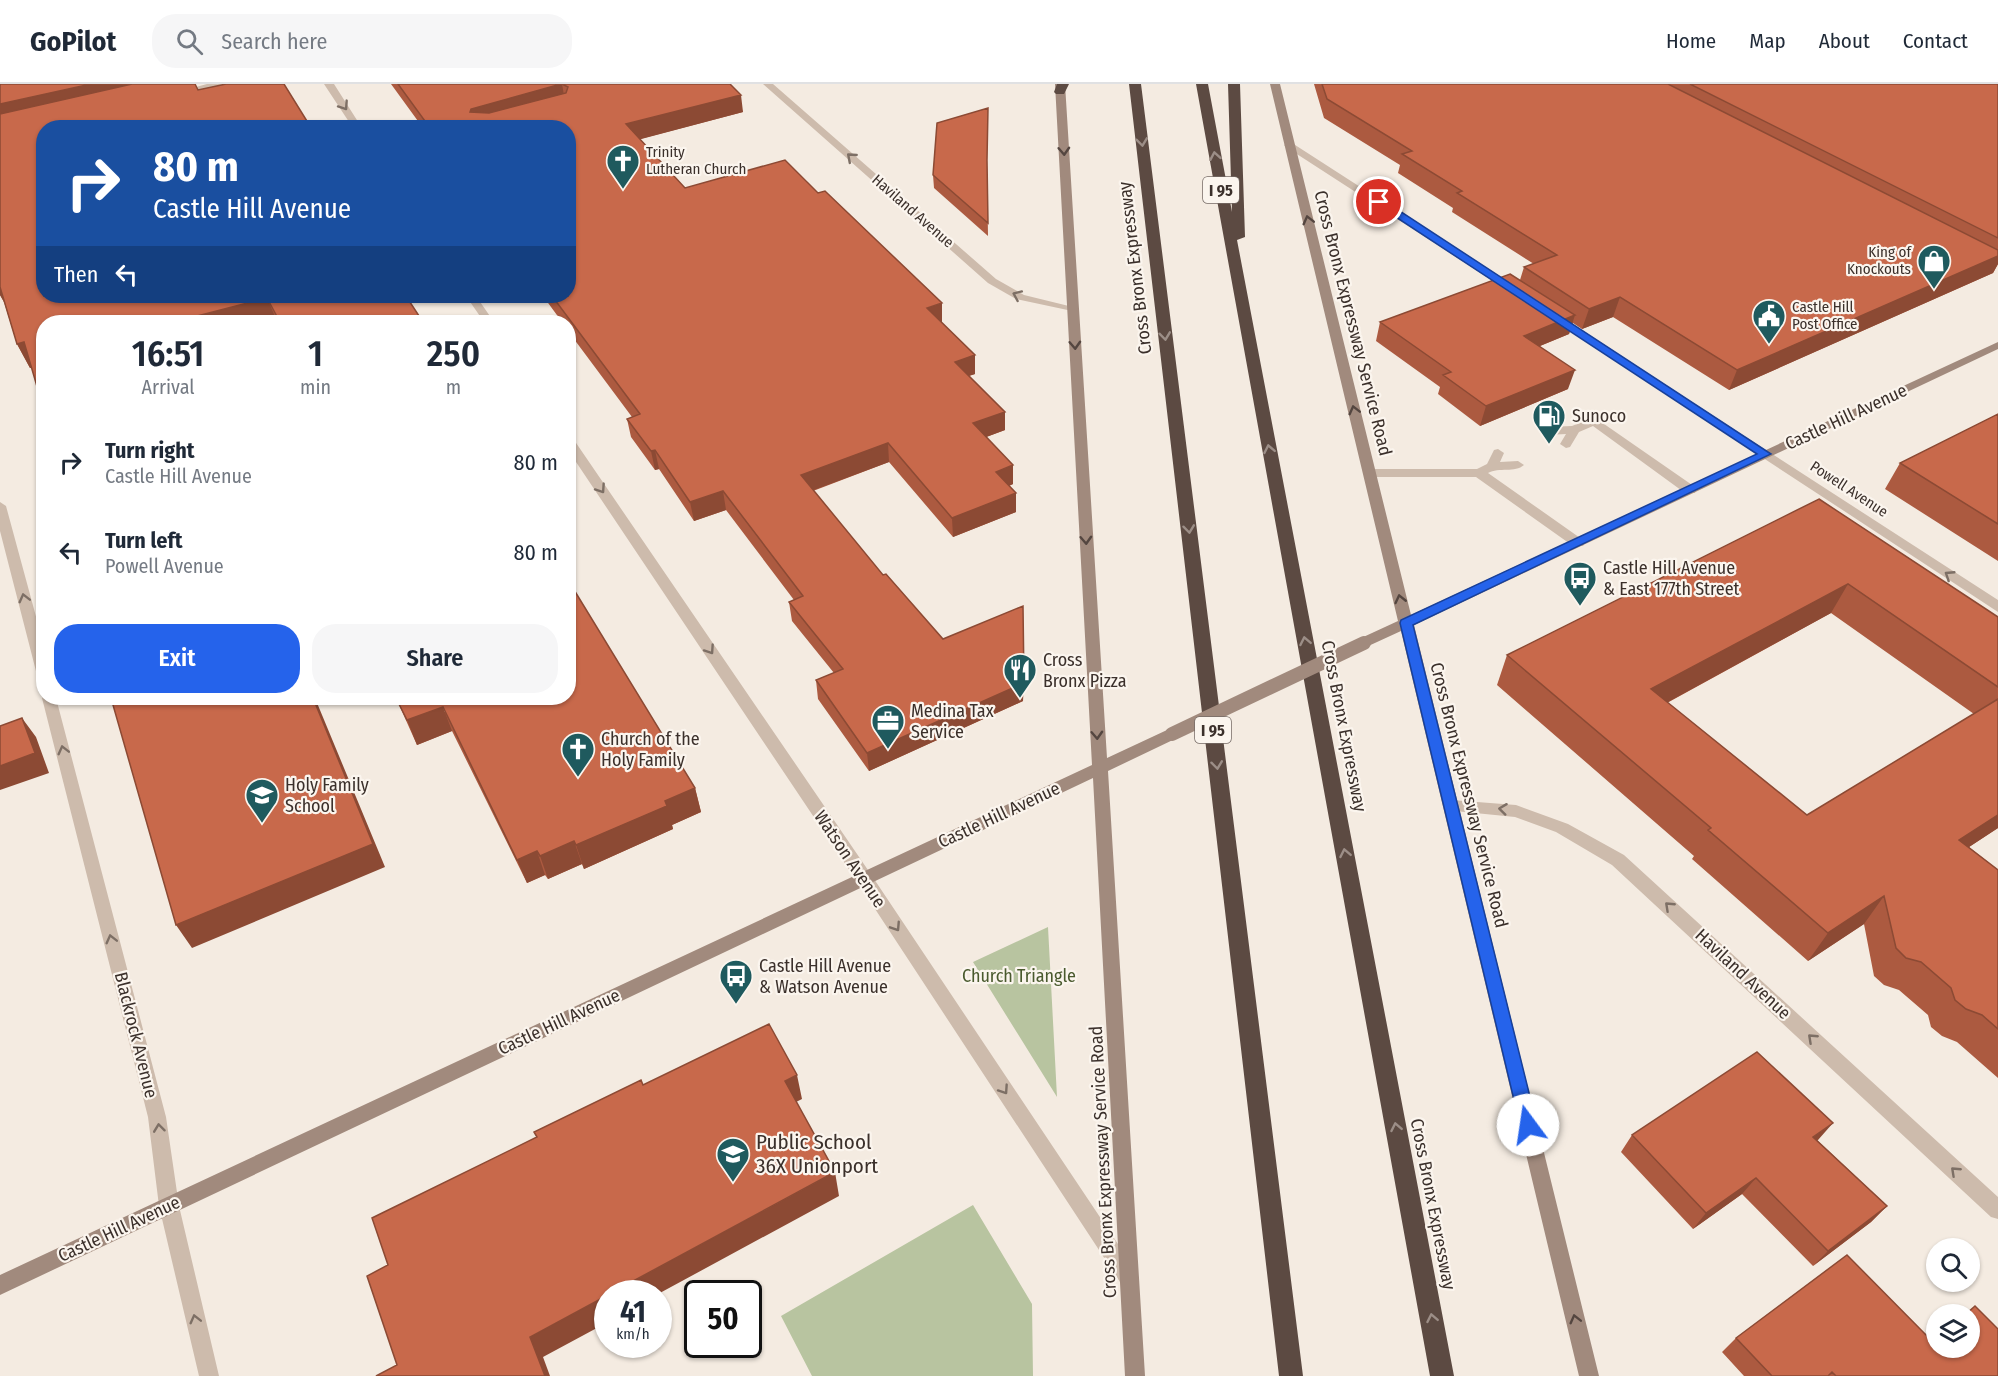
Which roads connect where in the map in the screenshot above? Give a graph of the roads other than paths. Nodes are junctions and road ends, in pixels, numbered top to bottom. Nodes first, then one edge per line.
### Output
1 (220, 84) edge
2 (329, 84) edge
3 (768, 84) edge
4 (1136, 84) edge
5 (1202, 84) edge
6 (1234, 84) edge
7 (1275, 84) edge
8 (1061, 87) edge
9 (174, 94) edge
10 (353, 120) edge
11 (1289, 145) junction
12 (1520, 294) edge
13 (1240, 296) junction
14 (1540, 307) edge
15 (1073, 310) junction
16 (1998, 345) edge
17 (1574, 430) junction
18 (1547, 431) dead end
19 (1566, 444) dead end
20 (576, 452) edge
21 (1766, 454) junction
22 (1518, 465) dead end
23 (1369, 473) junction
24 (1479, 473) junction
25 (1690, 490) junction
26 (0, 506) edge
27 (1578, 543) junction
28 (1998, 607) edge
29 (1406, 623) junction
30 (36, 644) edge
31 (51, 705) edge
32 (1099, 768) junction
33 (1451, 806) junction
34 (864, 878) junction
35 (169, 1206) junction
36 (1998, 1210) edge
37 (1130, 1278) junction
38 (0, 1285) edge
39 (209, 1376) edge
40 (1135, 1376) edge
41 (1291, 1376) edge
42 (1442, 1376) edge
43 (1589, 1376) edge

1 - 9 street
2 -> 10 street
15 -> 3 street, Haviland Avenue
4 -> 41 highway, Cross Bronx Expressway / I 95
13 -> 5 highway, Cross Bronx Expressway / I 95
6 - 13 highway
7 - 11 main road, Cross Bronx Expressway Service Road
8 -> 15 main road, Cross Bronx Expressway Service Road
11 - 12 street
23 -> 11 main road, Cross Bronx Expressway Service Road
42 -> 13 highway, Cross Bronx Expressway / I 95
14 - 21 street, Powell Avenue
15 -> 32 main road, Cross Bronx Expressway Service Road
16 - 21 main road, Castle Hill Avenue
17 - 18 street
17 - 19 street
17 - 25 street
20 -> 34 street, Watson Avenue
21 - 25 main road, Castle Hill Avenue
28 -> 21 street, Powell Avenue
22 - 24 street
23 - 24 street
29 -> 23 main road, Cross Bronx Expressway Service Road
24 - 27 street
25 - 27 main road, Castle Hill Avenue
30 -> 26 street
27 - 29 main road, Castle Hill Avenue
29 - 32 main road, Castle Hill Avenue, bridge
29 - 33 main road, Cross Bronx Expressway Service Road
35 -> 31 street, Blackrock Avenue
32 - 34 main road, Castle Hill Avenue
32 - 37 main road, Cross Bronx Expressway Service Road
36 -> 33 street, Haviland Avenue
43 -> 33 main road, Cross Bronx Expressway Service Road
34 - 35 main road, Castle Hill Avenue
34 -> 37 street, Watson Avenue
35 - 38 main road, Castle Hill Avenue
39 -> 35 street, Blackrock Avenue
37 - 40 main road, Cross Bronx Expressway Service Road

